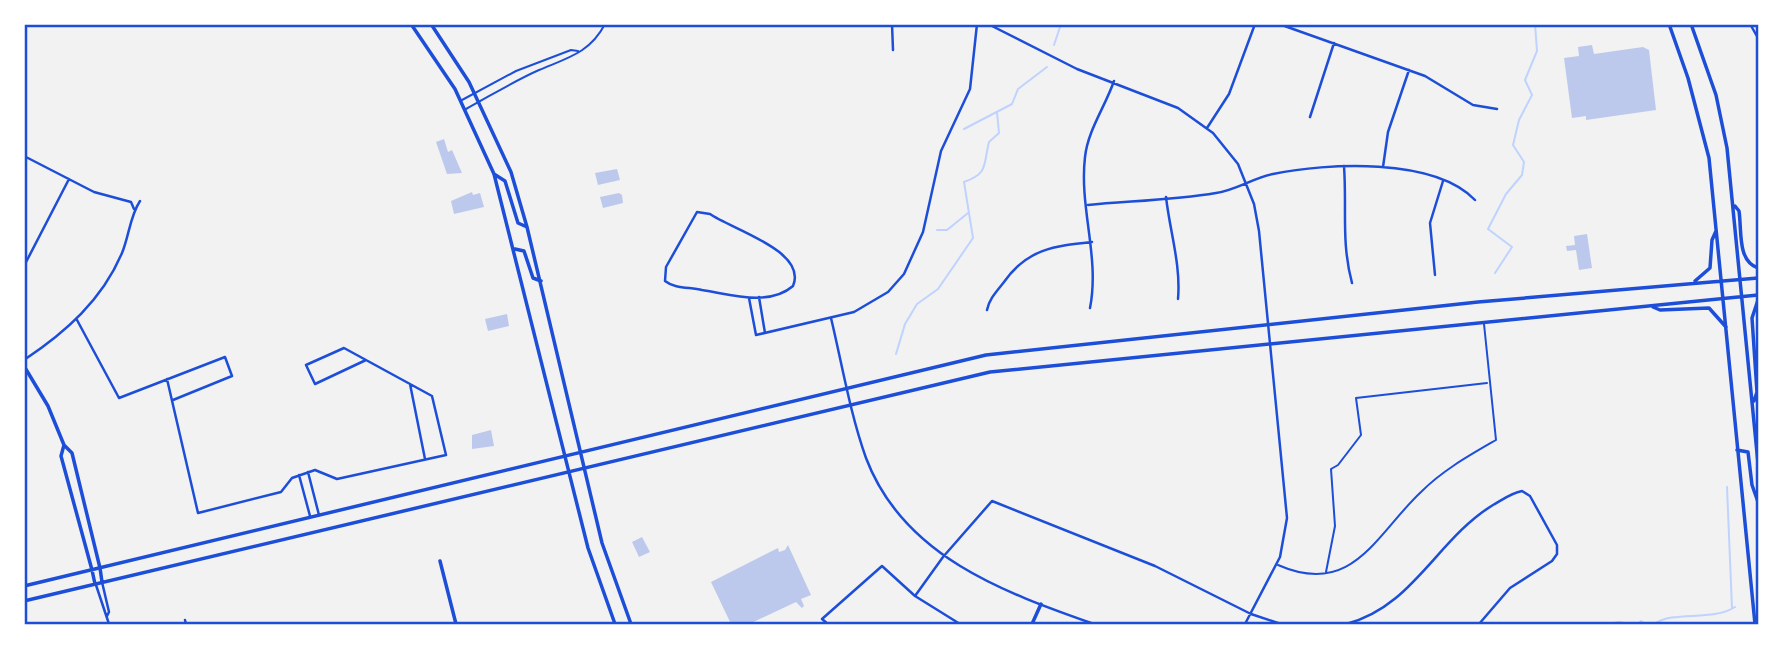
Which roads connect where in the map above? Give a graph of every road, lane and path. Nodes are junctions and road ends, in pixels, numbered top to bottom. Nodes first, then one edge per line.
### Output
1 (411, 24) edge
2 (431, 24) edge
3 (606, 24) edge
4 (892, 24) edge
5 (977, 24) edge
6 (988, 24) edge
7 (1255, 24) edge
8 (1279, 24) edge
9 (1669, 24) edge
10 (1691, 24) edge
11 (1750, 24) edge
12 (1759, 38) edge
13 (1334, 43) junction
14 (893, 50) dead end
15 (580, 51) junction
16 (1409, 70) junction
17 (1114, 81) junction
18 (475, 93) junction
19 (461, 100) junction
20 (480, 102) junction
21 (466, 109) junction
22 (1497, 109) dead end
23 (1310, 117) dead end
24 (1207, 128) junction
25 (24, 156) edge
26 (1344, 166) junction
27 (1383, 167) junction
28 (494, 174) junction
29 (69, 179) junction
30 (1443, 181) junction
31 (1247, 183) junction
32 (1166, 197) junction
33 (1475, 200) dead end
34 (140, 201) dead end
35 (1087, 205) junction
36 (1734, 205) junction
37 (134, 209) junction
38 (527, 227) junction
39 (1717, 229) junction
40 (1091, 242) junction
41 (514, 249) junction
42 (24, 266) edge
43 (1759, 268) edge
44 (1435, 275) dead end
45 (1759, 278) edge
46 (1741, 279) junction
47 (541, 281) junction
48 (1721, 281) junction
49 (1352, 283) dead end
50 (1692, 283) junction
51 (759, 297) junction
52 (1742, 297) junction
53 (750, 298) junction
54 (1759, 298) edge
55 (1178, 299) dead end
56 (1723, 299) junction
57 (1651, 306) junction
58 (1090, 308) dead end
59 (987, 310) dead end
60 (762, 317) junction
61 (831, 318) junction
62 (753, 319) junction
63 (77, 320) junction
64 (1483, 322) junction
65 (1268, 325) junction
66 (1726, 327) junction
67 (765, 333) junction
68 (1270, 342) junction
69 (24, 360) edge
70 (366, 360) junction
71 (24, 366) edge
72 (167, 379) junction
73 (409, 383) junction
74 (1488, 383) junction
75 (848, 388) junction
76 (173, 400) junction
77 (1753, 403) junction
78 (852, 405) junction
79 (64, 445) junction
80 (1737, 450) junction
81 (583, 452) junction
82 (567, 456) junction
83 (425, 459) junction
84 (1759, 463) edge
85 (586, 467) junction
86 (570, 470) junction
87 (308, 472) junction
88 (299, 475) junction
89 (1759, 502) edge
90 (319, 515) junction
91 (310, 517) junction
92 (943, 557) junction
93 (440, 561) dead end
94 (1277, 564) junction
95 (100, 568) junction
96 (92, 570) junction
97 (1326, 572) junction
98 (102, 582) junction
99 (95, 584) junction
100 (24, 586) edge
101 (915, 596) junction
102 (24, 600) edge
103 (1041, 604) junction
104 (1251, 614) junction
105 (107, 616) junction
106 (615, 624) edge
107 (109, 625) edge
108 (456, 625) edge
109 (631, 625) edge
110 (828, 625) edge
111 (960, 625) edge
112 (1032, 625) edge
113 (1094, 625) edge
114 (1245, 625) edge
115 (1281, 625) edge
116 (1346, 625) edge
117 (1479, 625) edge
118 (1755, 625) edge

1 - 19 main road
2 - 18 main road
3 - 15 lane
4 - 14 street
5 - 61 street
6 - 17 street
7 - 24 street
8 - 13 street
9 - 39 main road
10 - 36 main road
11 - 12 street
13 - 16 street
13 - 23 street
15 - 18 lane
15 - 20 lane
16 - 22 street
16 - 27 street
17 - 24 street
17 - 35 street
18 - 19 lane
18 - 20 main road
19 - 21 main road
20 - 21 lane
20 - 38 main road
21 - 28 main road
24 - 31 street
25 - 29 street
26 - 27 street
26 - 31 street
26 - 49 street
27 - 30 street
28 - 38 main road
28 - 41 main road
29 - 37 street
29 - 42 street
30 - 33 street
30 - 44 street
31 - 32 street
31 - 65 street
32 - 35 street
32 - 55 street
34 - 37 street
35 - 40 street
36 - 43 main road
36 - 46 main road
37 - 63 street
38 - 47 main road
39 - 48 main road
39 - 50 main road
40 - 58 street
40 - 59 street
41 - 47 main road
41 - 82 main road
45 - 46 main road
46 - 48 main road
46 - 52 main road
47 - 81 main road
48 - 50 main road
48 - 56 main road
50 - 65 main road
51 - 53 street
51 - 53 street
51 - 60 street
52 - 54 main road
52 - 56 main road
52 - 77 main road
53 - 62 street
54 - 77 main road
56 - 57 main road
56 - 66 main road
57 - 64 main road
57 - 66 main road
60 - 62 street
60 - 67 street
61 - 67 street
61 - 75 street
62 - 67 street
63 - 69 street
63 - 72 street
64 - 68 main road
64 - 74 lane
65 - 68 street
65 - 75 main road
66 - 80 main road
68 - 78 main road
68 - 94 street
70 - 70 street
70 - 73 street
71 - 79 main road
72 - 76 street
72 - 76 street
73 - 83 street
73 - 83 street
74 - 97 lane
74 - 97 lane
75 - 78 street
75 - 81 main road
76 - 88 street
77 - 84 main road
78 - 85 main road
78 - 92 street
79 - 95 main road
79 - 96 main road
80 - 89 main road
80 - 118 main road
81 - 82 main road
81 - 85 main road
82 - 86 main road
82 - 90 main road
83 - 87 street
85 - 86 main road
85 - 109 main road
86 - 98 main road
86 - 106 main road
87 - 88 street
87 - 90 street
88 - 91 street
90 - 91 main road
91 - 95 main road
92 - 101 street
92 - 103 street
92 - 104 street
93 - 108 main road
94 - 97 lane
94 - 104 street
95 - 96 main road
95 - 98 main road
96 - 99 main road
96 - 100 main road
98 - 99 main road
98 - 105 street
99 - 102 main road
99 - 105 street
101 - 110 street
101 - 111 street
103 - 112 main road
103 - 113 street
104 - 114 street
104 - 115 street
105 - 107 street
116 - 117 street

